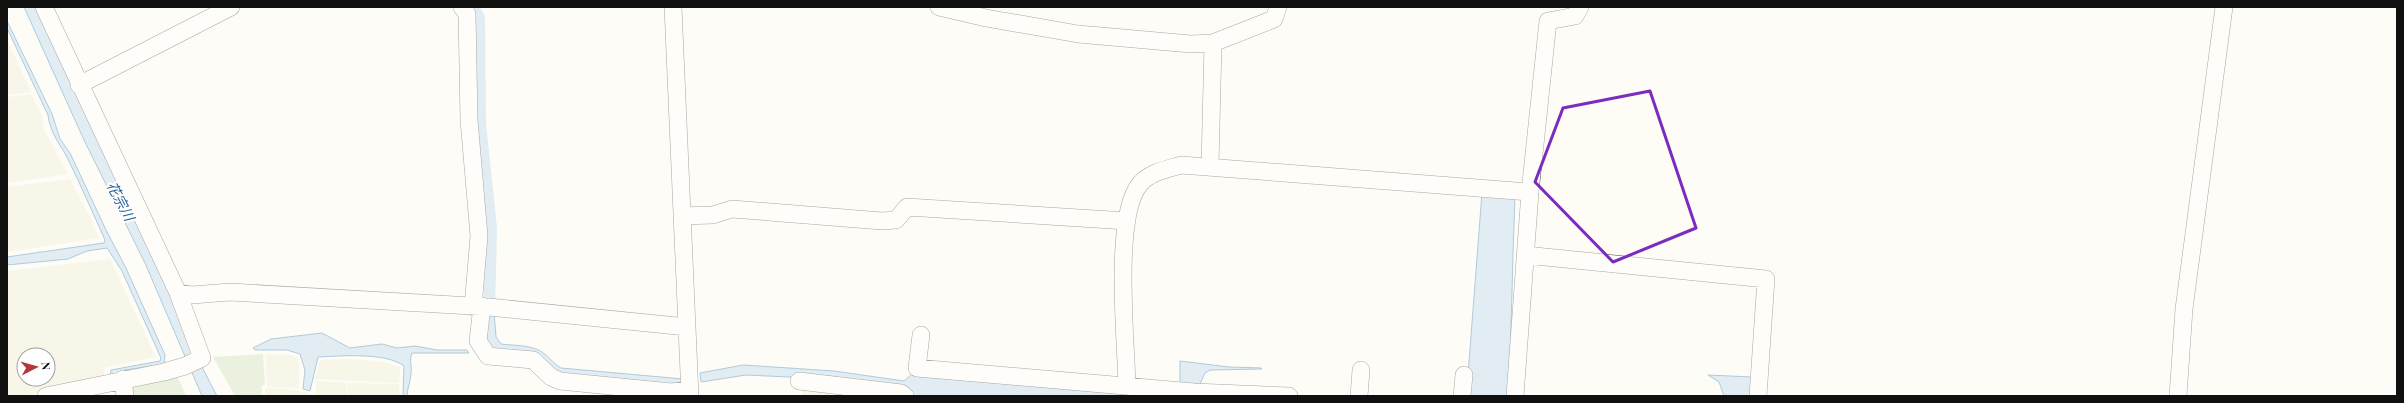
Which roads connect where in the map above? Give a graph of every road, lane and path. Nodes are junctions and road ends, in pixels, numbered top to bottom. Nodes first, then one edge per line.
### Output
1 (44, 7) edge
2 (231, 7) edge
3 (462, 7) edge
4 (674, 7) edge
5 (939, 7) edge
6 (1278, 7) edge
7 (1580, 7) edge
8 (2224, 7) edge
9 (1213, 43) junction
10 (80, 85) junction
11 (1210, 166) junction
12 (1527, 192) junction
13 (682, 216) junction
14 (1127, 220) junction
15 (1525, 255) junction
16 (178, 293) junction
17 (477, 307) junction
18 (687, 326) junction
19 (921, 335) dead end
20 (1361, 370) dead end
21 (1464, 375) dead end
22 (799, 381) dead end
23 (1128, 385) junction
24 (124, 388) edge
25 (690, 393) edge
26 (46, 396) edge
27 (905, 396) edge
28 (1289, 396) edge
29 (1359, 396) edge
30 (1462, 396) edge
31 (1515, 396) edge
32 (1758, 396) edge
33 (2178, 396) edge

1 - 10 street
2 - 10 street
3 - 17 street
4 - 13 street
5 - 9 street
6 - 9 street
7 - 12 street
8 - 33 street
9 - 11 street
10 - 16 street
11 - 12 street
11 - 14 street
12 - 15 street
13 - 14 street
13 - 18 street
14 - 23 street
15 - 31 street
15 - 32 street
16 - 17 street
16 - 24 street
17 - 18 street
17 - 25 street
18 - 25 street
19 - 23 street
20 - 29 street
21 - 30 street
22 - 27 street
23 - 28 street
24 - 26 street

